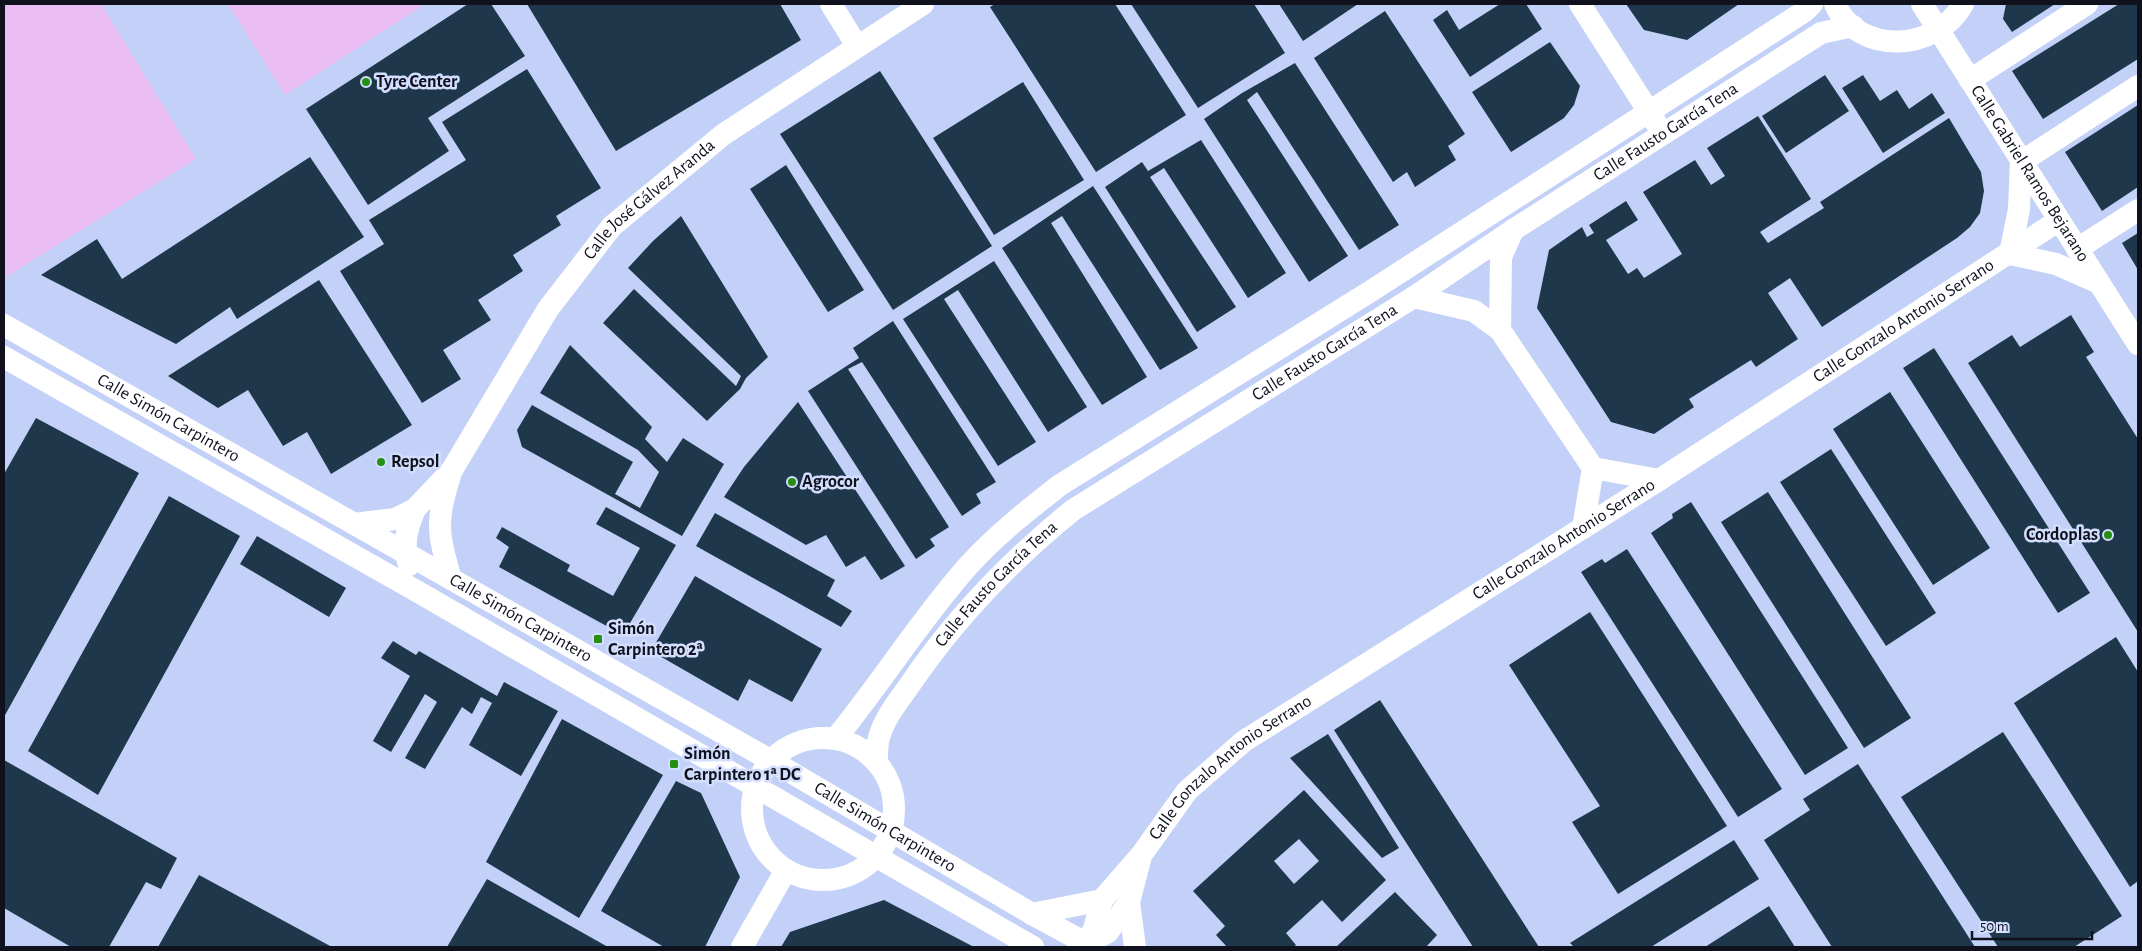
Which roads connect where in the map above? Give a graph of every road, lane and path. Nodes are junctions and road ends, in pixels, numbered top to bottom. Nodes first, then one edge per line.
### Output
1 (831, 4) edge
2 (923, 4) edge
3 (1580, 4) edge
4 (1812, 4) edge
5 (1835, 4) edge
6 (1922, 4) edge
7 (1963, 4) edge
8 (2086, 4) edge
9 (1853, 26) junction
10 (1939, 31) junction
11 (857, 46) junction
12 (1970, 80) junction
13 (2138, 86) edge
14 (1648, 110) junction
15 (1662, 133) junction
16 (2021, 162) junction
17 (2138, 210) edge
18 (2058, 221) junction
19 (1512, 230) junction
20 (2077, 249) junction
21 (2010, 254) junction
22 (2099, 283) junction
23 (1414, 296) junction
24 (4, 325) edge
25 (1500, 330) junction
26 (2138, 344) edge
27 (4, 357) edge
28 (1593, 468) junction
29 (452, 470) junction
30 (1659, 480) junction
31 (415, 509) junction
32 (354, 524) junction
33 (438, 524) junction
34 (1583, 528) junction
35 (405, 553) junction
36 (363, 561) junction
37 (451, 579) junction
38 (420, 593) junction
39 (836, 738) junction
40 (770, 760) junction
41 (877, 761) junction
42 (755, 786) junction
43 (892, 830) junction
44 (1142, 854) junction
45 (875, 858) junction
46 (786, 870) junction
47 (936, 893) junction
48 (1102, 900) junction
49 (1129, 902) junction
50 (1032, 914) junction
51 (1089, 946) edge
52 (742, 947) edge
53 (1033, 947) edge
54 (1135, 947) edge

1 - 11 street
2 - 11 street, Calle José Gálvez Aranda
3 - 14 street
4 - 14 street, Calle Fausto García Tena
5 - 9 street
6 - 10 street, Calle Gabriel Ramos Bejarano
7 - 10 street
8 - 12 street
9 - 10 street
9 - 15 street, Calle Fausto García Tena
10 - 12 street, Calle Gabriel Ramos Bejarano
11 - 29 street, Calle José Gálvez Aranda
12 - 16 street, Calle Gabriel Ramos Bejarano
13 - 16 street
14 - 15 street
14 - 39 street, Calle Fausto García Tena
15 - 19 street, Calle Fausto García Tena
16 - 18 street, Calle Gabriel Ramos Bejarano
16 - 21 street, Calle Gonzalo Antonio Serrano
17 - 20 street
18 - 20 street, Calle Gabriel Ramos Bejarano
18 - 21 street, Calle Gonzalo Antonio Serrano
19 - 23 street, Calle Fausto García Tena
19 - 25 street
20 - 22 street, Calle Gabriel Ramos Bejarano
21 - 22 street, Calle Gonzalo Antonio Serrano
21 - 30 street, Calle Gonzalo Antonio Serrano
22 - 26 street, Calle Gabriel Ramos Bejarano
23 - 25 street
23 - 41 street, Calle Fausto García Tena
24 - 32 street, Calle Simón Carpintero
25 - 28 street
27 - 36 street, Calle Simón Carpintero
28 - 30 street
28 - 34 street
29 - 31 street, Calle José Gálvez Aranda
29 - 33 street, Calle José Gálvez Aranda
30 - 34 street, Calle Gonzalo Antonio Serrano
31 - 32 street, Calle José Gálvez Aranda
31 - 35 street
32 - 35 street, Calle Simón Carpintero
33 - 35 street
33 - 37 street, Calle José Gálvez Aranda
34 - 44 street, Calle Gonzalo Antonio Serrano
35 - 36 street
35 - 37 street, Calle Simón Carpintero
35 - 38 street
36 - 38 street, Calle Simón Carpintero
37 - 40 street, Calle Simón Carpintero
38 - 42 street, Calle Simón Carpintero
39 - 40 street
39 - 41 street
40 - 42 street
40 - 43 street, Calle Simón Carpintero
41 - 43 street
42 - 45 street, Calle Simón Carpintero
42 - 46 street
43 - 45 street
43 - 50 street, Calle Simón Carpintero
44 - 48 street, Calle Gonzalo Antonio Serrano
44 - 49 street, Calle Gonzalo Antonio Serrano
45 - 46 street
45 - 47 street, Calle Simón Carpintero
46 - 52 street
47 - 51 street, Calle Simón Carpintero
47 - 53 street, Calle Simón Carpintero
48 - 50 street
48 - 51 street, Calle Gonzalo Antonio Serrano
49 - 51 street, Calle Gonzalo Antonio Serrano
49 - 54 street, Calle Gonzalo Antonio Serrano
50 - 51 street, Calle Simón Carpintero

